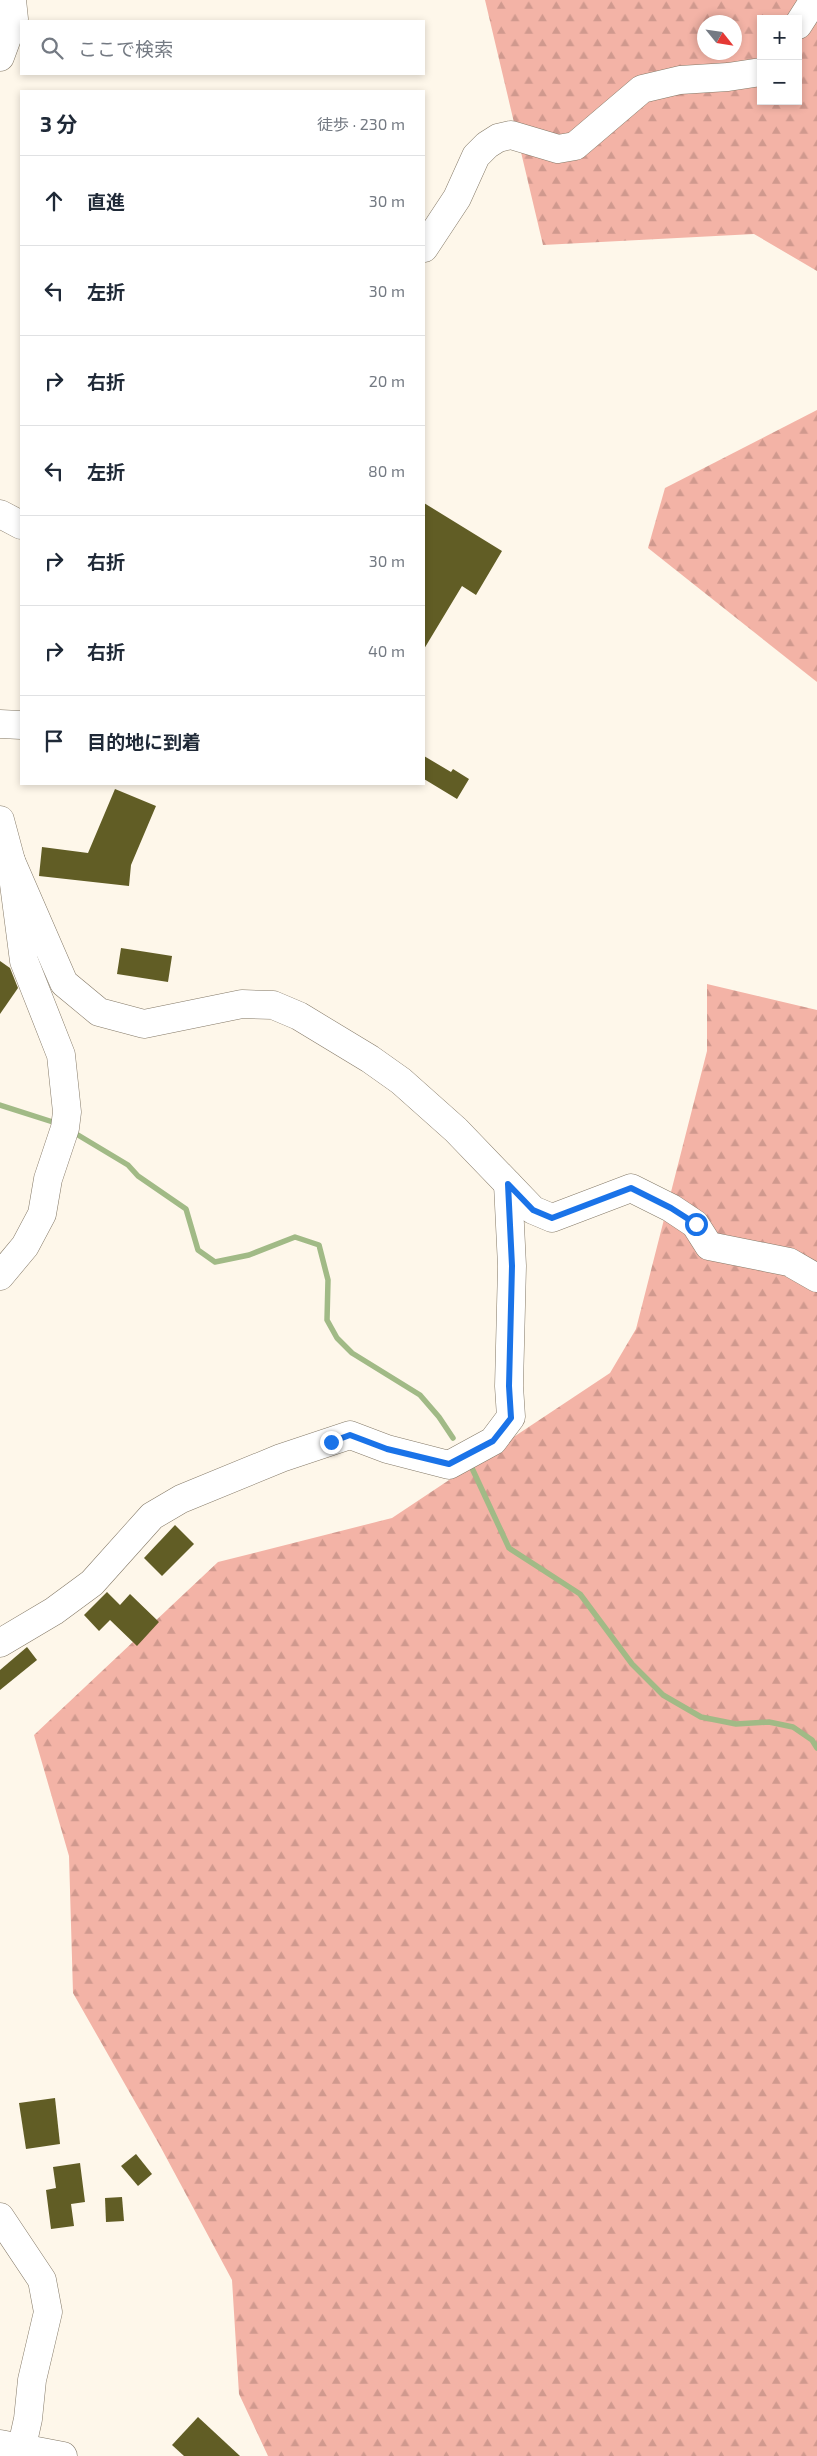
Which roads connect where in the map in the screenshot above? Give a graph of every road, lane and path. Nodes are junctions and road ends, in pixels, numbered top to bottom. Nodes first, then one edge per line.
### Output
1 (12, 0) edge
2 (814, 0) edge
3 (802, 19) edge
4 (0, 56) edge
5 (757, 73) edge
6 (425, 246) edge
7 (0, 514) edge
8 (20, 524) edge
9 (0, 724) edge
10 (20, 725) edge
11 (0, 820) edge
12 (11, 861) junction
13 (508, 1184) junction
14 (0, 1276) edge
15 (817, 1278) edge
16 (0, 1644) edge
17 (0, 2217) edge
18 (11, 2445) edge
19 (63, 2456) edge

1 - 4 street
2 - 3 street
5 - 6 street
7 - 8 street
9 - 10 street
11 - 12 street
12 - 13 street
12 - 14 street
13 - 15 street
13 - 16 street
17 - 18 street
18 - 19 street

